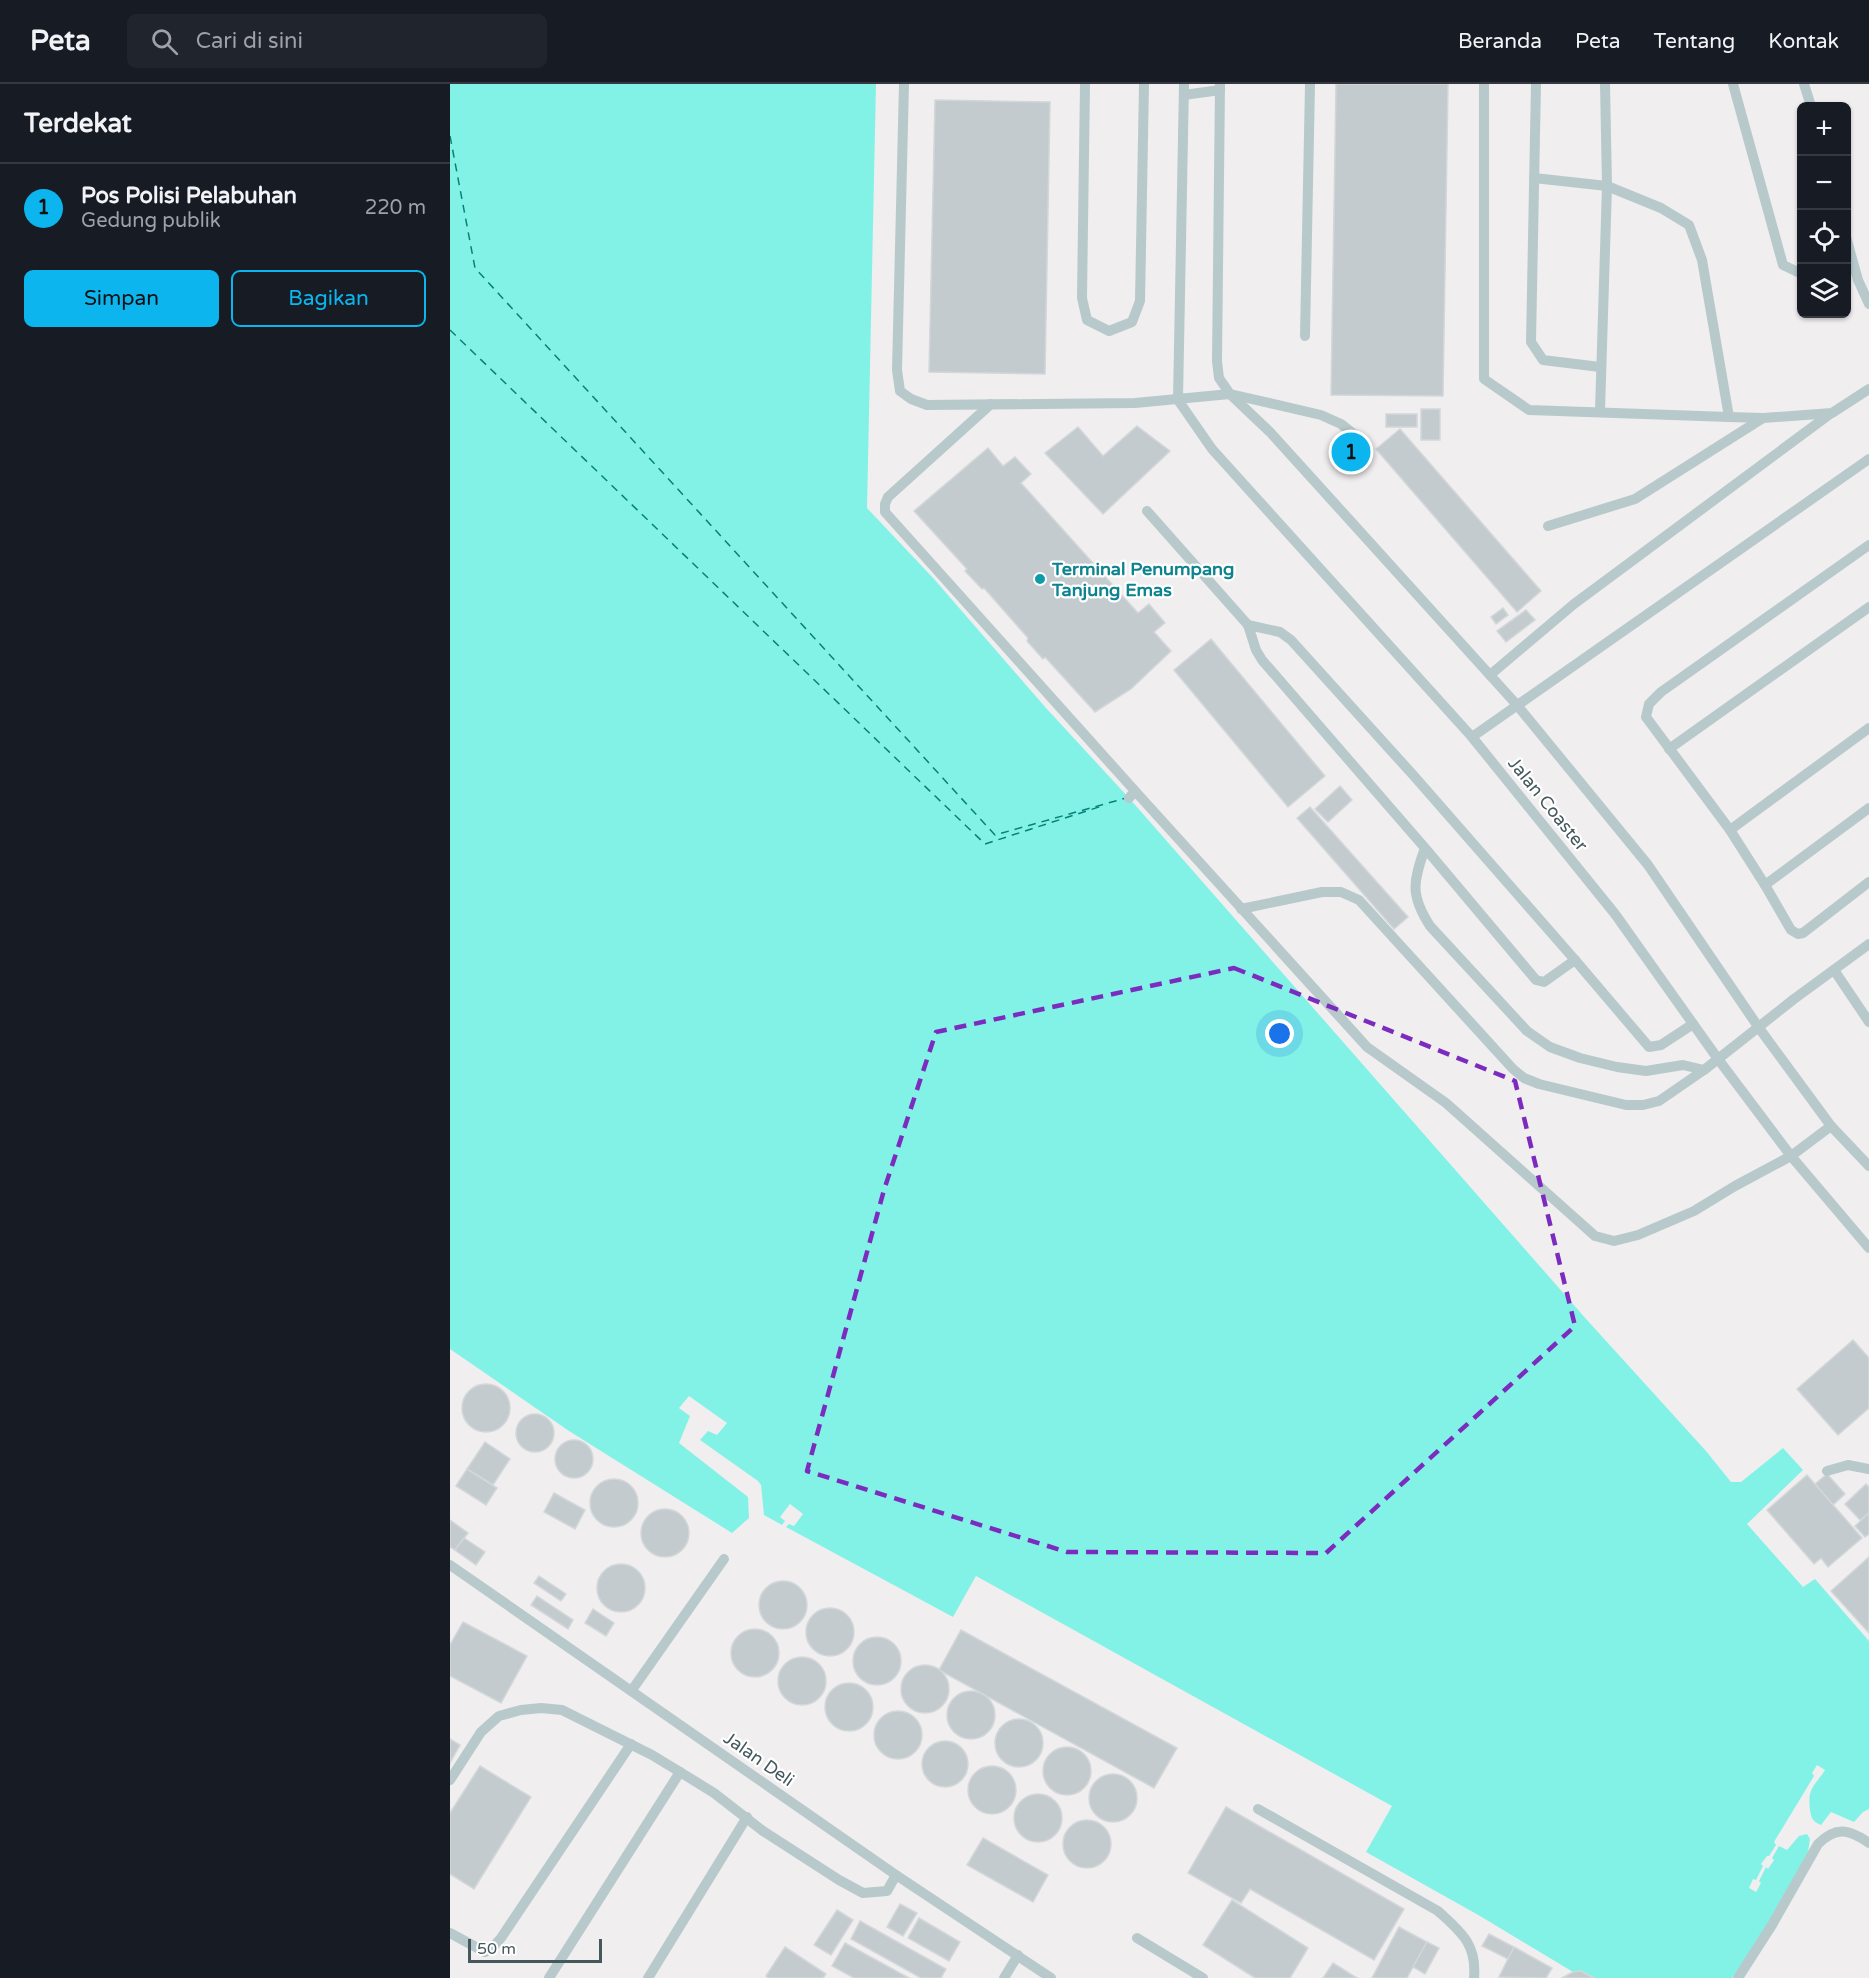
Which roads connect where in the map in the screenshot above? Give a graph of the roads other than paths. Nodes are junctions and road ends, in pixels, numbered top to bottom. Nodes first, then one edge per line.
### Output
1 (904, 84) edge
2 (1085, 84) edge
3 (1144, 84) edge
4 (1310, 84) edge
5 (1484, 84) edge
6 (1536, 84) edge
7 (1605, 84) edge
8 (1733, 84) edge
9 (1804, 84) edge
10 (1220, 87) edge
11 (1184, 89) edge
12 (1810, 102) edge
13 (1534, 178) junction
14 (1607, 186) junction
15 (1851, 255) edge
16 (1797, 272) edge
17 (1851, 279) edge
18 (1858, 280) junction
19 (1869, 304) edge
20 (1305, 336) dead end
21 (1600, 367) junction
22 (1869, 389) edge
23 (1230, 394) junction
24 (1178, 400) junction
25 (990, 404) junction
26 (1600, 411) junction
27 (1832, 413) junction
28 (1729, 417) junction
29 (1763, 418) junction
30 (1367, 445) dead end
31 (1869, 459) edge
32 (1147, 511) dead end
33 (1548, 526) dead end
34 (1869, 545) edge
35 (1869, 607) edge
36 (1248, 625) junction
37 (1490, 675) junction
38 (1517, 705) junction
39 (1869, 728) edge
40 (1472, 737) junction
41 (1669, 748) junction
42 (1869, 808) edge
43 (1730, 831) junction
44 (1425, 848) junction
45 (1869, 882) edge
46 (1765, 885) junction
47 (1241, 909) junction
48 (1869, 945) edge
49 (1575, 960) junction
50 (1834, 970) junction
51 (1869, 1022) edge
52 (1693, 1024) junction
53 (1760, 1028) junction
54 (1718, 1059) junction
55 (1704, 1070) junction
56 (1831, 1126) junction
57 (1791, 1156) junction
58 (1869, 1166) edge
59 (1869, 1248) edge
60 (1869, 1469) edge
61 (1827, 1471) dead end
62 (724, 1560) dead end
63 (450, 1565) edge
64 (632, 1690) junction
65 (631, 1744) junction
66 (680, 1772) junction
67 (450, 1780) edge
68 (1258, 1809) dead end
69 (747, 1817) junction
70 (1869, 1843) edge
71 (896, 1875) junction
72 (450, 1933) edge
73 (1137, 1938) dead end
74 (1018, 1955) junction
75 (549, 1978) edge
76 (648, 1978) edge
77 (1004, 1978) edge
78 (1051, 1978) edge
79 (1203, 1978) edge
80 (1474, 1978) edge
81 (1738, 1978) edge

1 - 25 lane
2 - 3 lane
4 - 20 lane
5 - 26 lane
6 - 13 lane
7 - 14 lane
8 - 16 lane
9 - 12 lane
10 - 11 lane
10 - 23 lane
11 - 24 lane
13 - 14 lane
13 - 21 lane
14 - 21 lane
14 - 28 lane
15 - 18 lane
17 - 18 lane
18 - 19 lane
21 - 26 lane
22 - 27 lane
23 - 24 lane
23 - 30 lane
23 - 37 lane
24 - 25 lane
24 - 40 lane, Jalan Coaster
25 - 47 lane
26 - 28 lane
27 - 29 lane
27 - 37 lane
28 - 29 lane
29 - 33 lane
31 - 38 lane
32 - 36 lane
34 - 41 lane
35 - 41 lane
36 - 44 lane
36 - 49 lane
37 - 38 lane
38 - 40 lane
38 - 53 lane
39 - 43 lane
40 - 52 lane, Jalan Coaster
41 - 43 lane
42 - 46 lane
43 - 46 lane
44 - 49 lane
44 - 55 lane
45 - 46 lane
47 - 55 lane
47 - 57 lane
48 - 50 lane
49 - 52 lane
50 - 51 lane
50 - 53 lane
52 - 54 lane, Jalan Coaster
53 - 54 lane
53 - 56 lane
54 - 55 lane
54 - 57 lane, Jalan Coaster
56 - 57 lane
56 - 58 lane
57 - 59 lane, Jalan Coaster
60 - 61 lane
62 - 64 lane
63 - 64 lane, Jalan Deli
64 - 71 lane, Jalan Deli
65 - 66 lane
65 - 67 lane
65 - 72 lane
66 - 69 lane
66 - 75 lane
68 - 80 lane
69 - 71 lane
69 - 76 lane
70 - 81 lane
71 - 74 lane, Jalan Deli
73 - 79 lane
74 - 77 lane
74 - 78 lane, Jalan Deli

